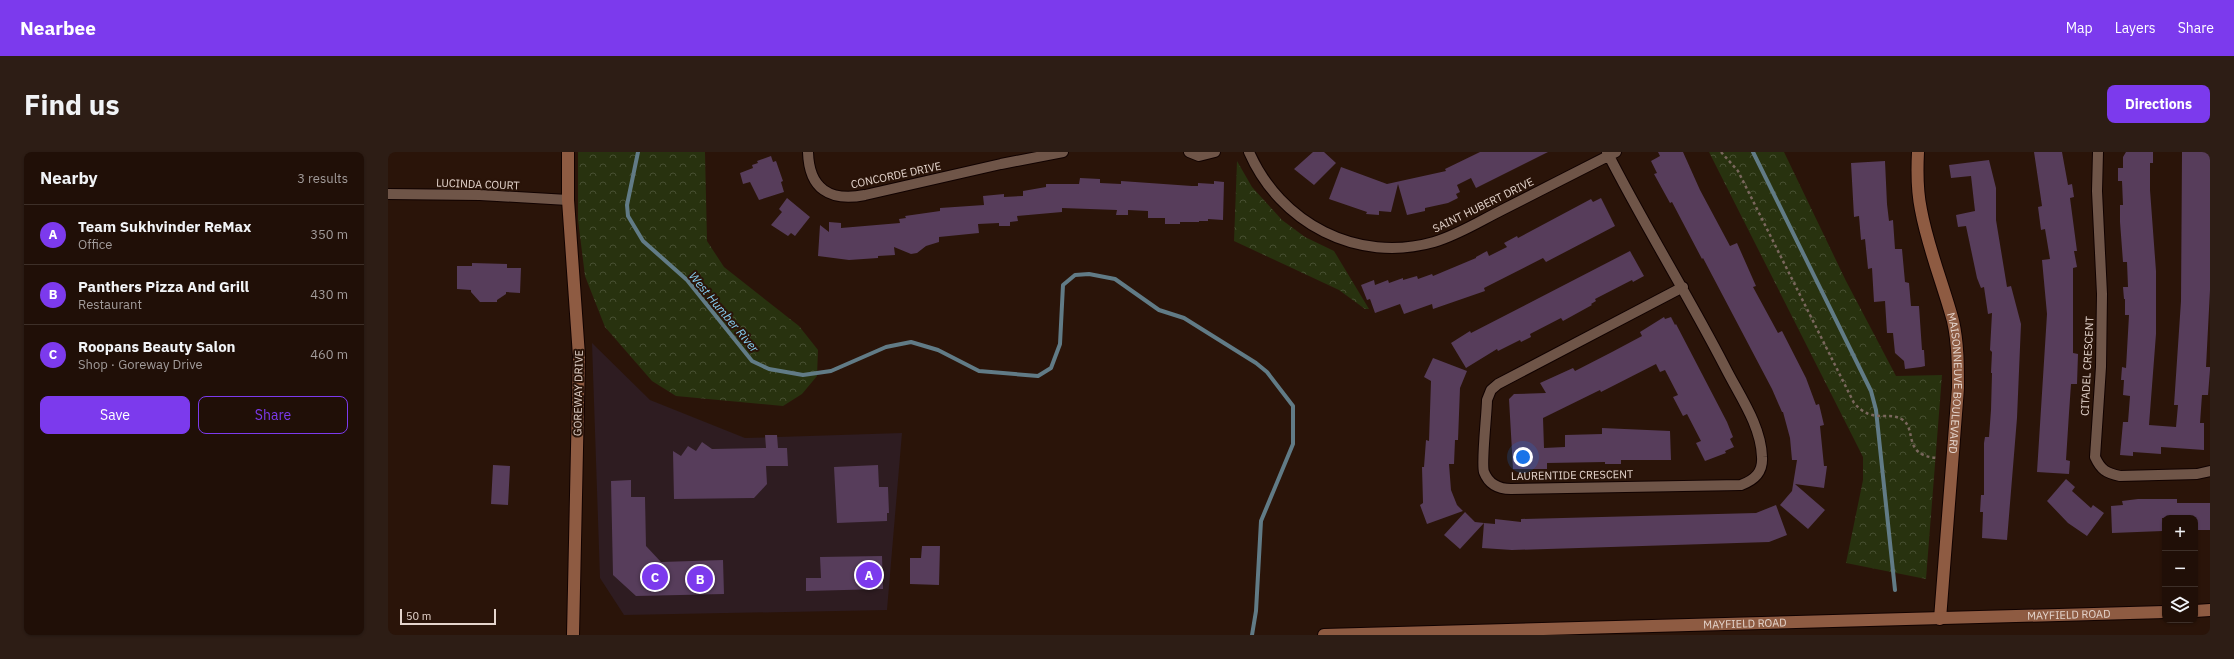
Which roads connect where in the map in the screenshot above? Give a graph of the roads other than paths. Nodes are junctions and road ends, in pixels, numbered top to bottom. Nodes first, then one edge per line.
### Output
1 (568, 152) edge
2 (808, 152) edge
3 (1063, 152) edge
4 (1189, 152) edge
5 (1215, 152) edge
6 (1249, 152) edge
7 (1918, 152) edge
8 (2098, 152) edge
9 (1611, 153) edge
10 (388, 194) edge
11 (568, 200) junction
12 (1683, 287) junction
13 (2210, 471) edge
14 (2210, 610) edge
15 (2198, 611) edge
16 (2162, 612) edge
17 (1940, 619) junction
18 (572, 635) edge
19 (1324, 635) edge

1 - 11 street, GOREWAY DRIVE
2 - 3 street, CONCORDE DRIVE
4 - 5 street
6 - 9 street, SAINT HUBERT DRIVE
7 - 17 street, MAISONNEUVE BOULEVARD
8 - 13 street, CITADEL CRESCENT
9 - 12 street, LAURENTIDE CRESCENT
10 - 11 street, LUCINDA COURT
11 - 18 street, GOREWAY DRIVE
12 - 12 street, LAURENTIDE CRESCENT
14 - 15 street
16 - 17 street, MAYFIELD ROAD
17 - 19 street, MAYFIELD ROAD

